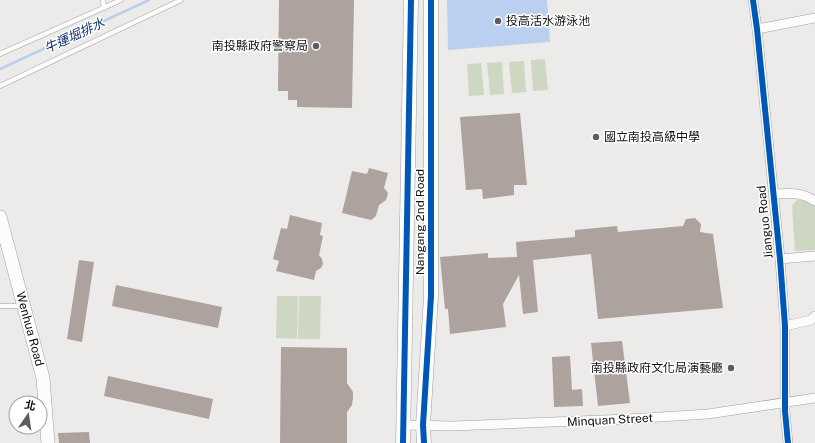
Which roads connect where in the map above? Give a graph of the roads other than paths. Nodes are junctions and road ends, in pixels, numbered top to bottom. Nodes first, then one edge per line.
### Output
1 (104, 0) edge
2 (121, 0) edge
3 (181, 0) edge
4 (411, 0) edge
5 (431, 0) edge
6 (753, 0) edge
7 (104, 8) junction
8 (815, 18) edge
9 (758, 29) junction
10 (0, 54) edge
11 (0, 86) edge
12 (773, 194) junction
13 (815, 201) edge
14 (0, 217) edge
15 (815, 256) edge
16 (780, 259) junction
17 (0, 306) edge
18 (23, 306) junction
19 (815, 316) edge
20 (785, 326) junction
21 (815, 398) edge
22 (785, 402) junction
23 (403, 425) junction
24 (423, 425) junction
25 (48, 443) edge
26 (402, 443) edge
27 (424, 443) edge
28 (788, 443) edge

1 - 7 lane
2 - 7 lane
3 - 11 lane
4 - 23 main road, Nangang 2nd Road
5 - 24 main road, Nangang 2nd Road
6 - 9 street, Jianguo Road
7 - 10 lane
8 - 9 street
9 - 12 street, Jianguo Road
12 - 13 street
12 - 16 street, Jianguo Road
14 - 18 street, Wenhua Road
15 - 16 street
16 - 20 street, Jianguo Road
17 - 18 lane
18 - 25 street, Wenhua Road
19 - 20 street
20 - 22 street, Jianguo Road
21 - 22 street, Minquan Street
22 - 24 street, Minquan Street
22 - 28 street, Jianguo Road
23 - 24 street, Minquan Street
23 - 26 main road, Nangang 2nd Road
24 - 27 main road, Nangang 2nd Road

